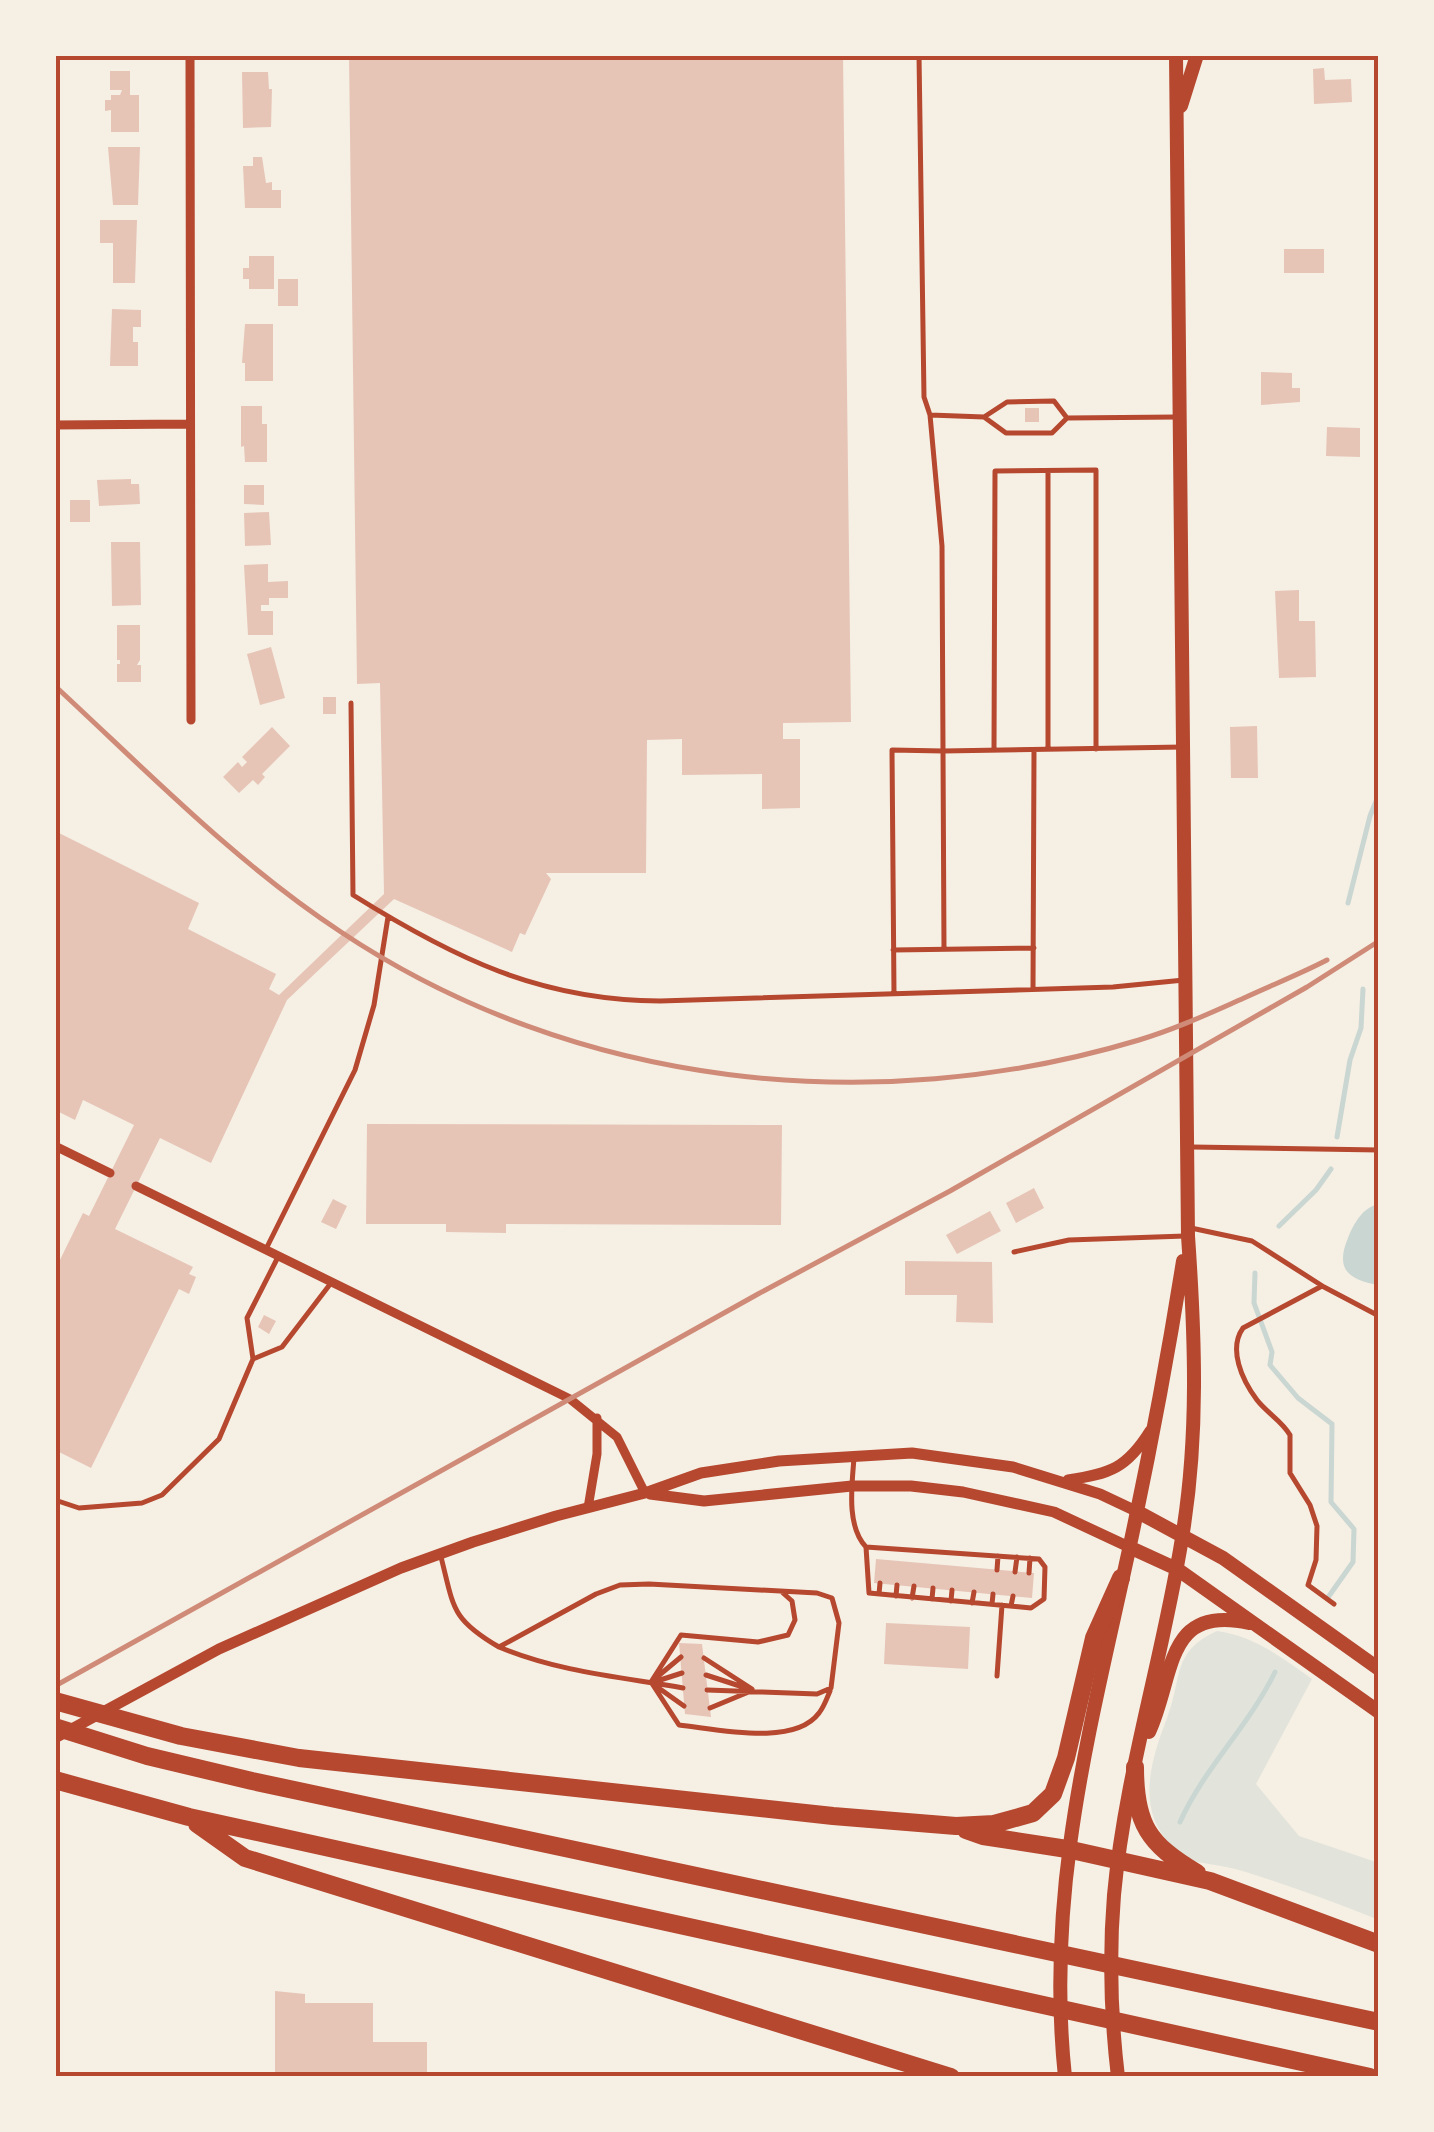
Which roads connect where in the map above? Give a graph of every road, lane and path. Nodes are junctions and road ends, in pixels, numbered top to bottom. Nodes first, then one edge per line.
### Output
1 (190, 55) edge
2 (919, 55) edge
3 (1176, 55) edge
4 (1197, 55) edge
5 (1177, 121) junction
6 (930, 414) junction
7 (984, 417) junction
8 (1180, 417) junction
9 (1067, 418) junction
10 (55, 424) edge
11 (190, 424) junction
12 (1048, 471) junction
13 (352, 703) dead end
14 (191, 720) dead end
15 (1184, 747) junction
16 (1096, 749) junction
17 (943, 750) junction
18 (994, 750) junction
19 (1034, 750) junction
20 (1048, 750) junction
21 (388, 917) junction
22 (1034, 948) junction
23 (944, 949) junction
24 (893, 950) junction
25 (1187, 980) junction
26 (1032, 989) junction
27 (894, 993) junction
28 (55, 1146) edge
29 (1188, 1147) junction
30 (1379, 1150) edge
31 (110, 1173) dead end
32 (136, 1186) dead end
33 (1188, 1232) junction
34 (266, 1250) junction
35 (1014, 1252) dead end
36 (278, 1257) junction
37 (330, 1283) junction
38 (1322, 1286) junction
39 (1379, 1316) edge
40 (253, 1358) junction
41 (597, 1418) junction
42 (1152, 1427) junction
43 (854, 1455) junction
44 (1062, 1480) junction
45 (852, 1486) junction
46 (646, 1494) junction
47 (55, 1500) edge
48 (588, 1508) junction
49 (1136, 1511) junction
50 (1183, 1536) junction
51 (1130, 1546) junction
52 (866, 1547) junction
53 (883, 1548) junction
54 (900, 1550) junction
55 (917, 1551) junction
56 (937, 1552) junction
57 (440, 1554) junction
58 (957, 1554) junction
59 (978, 1555) junction
60 (998, 1556) junction
61 (1018, 1558) junction
62 (1030, 1558) junction
63 (882, 1559) dead end
64 (900, 1561) dead end
65 (916, 1562) dead end
66 (936, 1564) dead end
67 (956, 1566) dead end
68 (976, 1568) dead end
69 (1177, 1569) junction
70 (996, 1570) dead end
71 (1015, 1572) dead end
72 (1029, 1573) dead end
73 (1121, 1578) junction
74 (880, 1583) dead end
75 (897, 1585) dead end
76 (914, 1586) dead end
77 (933, 1588) dead end
78 (952, 1590) dead end
79 (780, 1591) junction
80 (974, 1592) dead end
81 (879, 1594) junction
82 (993, 1594) dead end
83 (896, 1596) junction
84 (1013, 1596) dead end
85 (1026, 1597) dead end
86 (912, 1598) junction
87 (932, 1599) junction
88 (951, 1601) junction
89 (972, 1602) junction
90 (992, 1604) junction
91 (1334, 1604) dead end
92 (1002, 1605) junction
93 (1012, 1606) junction
94 (1025, 1607) junction
95 (1260, 1626) junction
96 (500, 1647) junction
97 (680, 1656) dead end
98 (704, 1658) dead end
99 (1379, 1669) edge
100 (682, 1673) dead end
101 (706, 1675) dead end
102 (997, 1676) dead end
103 (651, 1682) junction
104 (683, 1688) dead end
105 (831, 1688) junction
106 (708, 1690) dead end
107 (754, 1690) junction
108 (55, 1701) edge
109 (684, 1706) dead end
110 (710, 1708) dead end
111 (1379, 1712) edge
112 (55, 1727) edge
113 (55, 1738) edge
114 (1136, 1761) junction
115 (55, 1780) edge
116 (188, 1818) junction
117 (956, 1826) junction
118 (1068, 1849) junction
119 (1118, 1859) junction
120 (1210, 1881) junction
121 (1379, 1944) edge
122 (1379, 2022) edge
123 (951, 2077) edge
124 (1064, 2077) edge
125 (1118, 2077) edge
126 (1370, 2077) edge

1 - 11 street
2 - 6 lane
3 - 5 main road
4 - 5 main road
5 - 8 main road
6 - 7 lane
6 - 17 lane
7 - 9 lane
7 - 9 lane
8 - 9 lane
8 - 15 main road
10 - 11 street
11 - 14 street
12 - 16 lane
12 - 18 lane
12 - 20 lane
13 - 21 lane
15 - 16 lane
15 - 25 main road
16 - 20 lane
17 - 18 lane
17 - 23 lane
17 - 24 lane
18 - 19 lane
19 - 20 lane
19 - 22 lane
21 - 27 lane
21 - 34 lane
22 - 23 lane
22 - 26 lane
23 - 24 lane
24 - 27 lane
25 - 26 lane
25 - 29 main road
26 - 27 lane
28 - 31 street
29 - 30 lane
29 - 33 main road
32 - 34 street
33 - 35 lane
33 - 38 lane
33 - 42 main road
33 - 50 main road
34 - 36 street
36 - 37 street
36 - 40 lane
37 - 40 lane
37 - 41 street
38 - 39 lane
38 - 91 lane
40 - 47 lane
41 - 46 street
41 - 48 street
42 - 44 street
42 - 49 main road
43 - 44 street
43 - 45 lane
43 - 46 street
44 - 49 street
45 - 46 street
45 - 51 street
45 - 52 lane
46 - 48 street
48 - 57 street
49 - 50 main road
49 - 51 main road
50 - 69 main road
50 - 99 main road
51 - 69 main road
51 - 73 main road
52 - 53 lane
52 - 81 lane
53 - 54 lane
53 - 63 lane
54 - 55 lane
54 - 64 lane
55 - 56 lane
55 - 65 lane
56 - 58 lane
56 - 66 lane
57 - 96 lane
57 - 113 street
58 - 59 lane
58 - 67 lane
59 - 60 lane
59 - 68 lane
60 - 61 lane
60 - 70 lane
61 - 62 lane
61 - 71 lane
62 - 72 lane
62 - 94 lane
69 - 95 main road
69 - 114 main road
73 - 117 highway
73 - 118 main road
74 - 81 lane
75 - 83 lane
76 - 86 lane
77 - 87 lane
78 - 88 lane
79 - 96 lane
79 - 103 lane
79 - 105 lane
80 - 89 lane
81 - 83 lane
82 - 90 lane
83 - 86 lane
84 - 93 lane
85 - 94 lane
86 - 87 lane
87 - 88 lane
88 - 89 lane
89 - 90 lane
90 - 92 lane
92 - 93 lane
92 - 102 lane
93 - 94 lane
95 - 111 main road
95 - 114 main road
96 - 103 lane
97 - 103 lane
98 - 107 lane
100 - 103 lane
101 - 107 lane
103 - 104 lane
103 - 105 lane
103 - 109 lane
105 - 107 lane
106 - 107 lane
107 - 110 lane
108 - 117 highway
112 - 122 highway
114 - 119 main road
114 - 120 highway
115 - 116 highway
116 - 123 highway
116 - 126 highway
117 - 118 highway
118 - 119 highway
118 - 124 main road
119 - 120 highway
119 - 125 main road
120 - 121 highway

